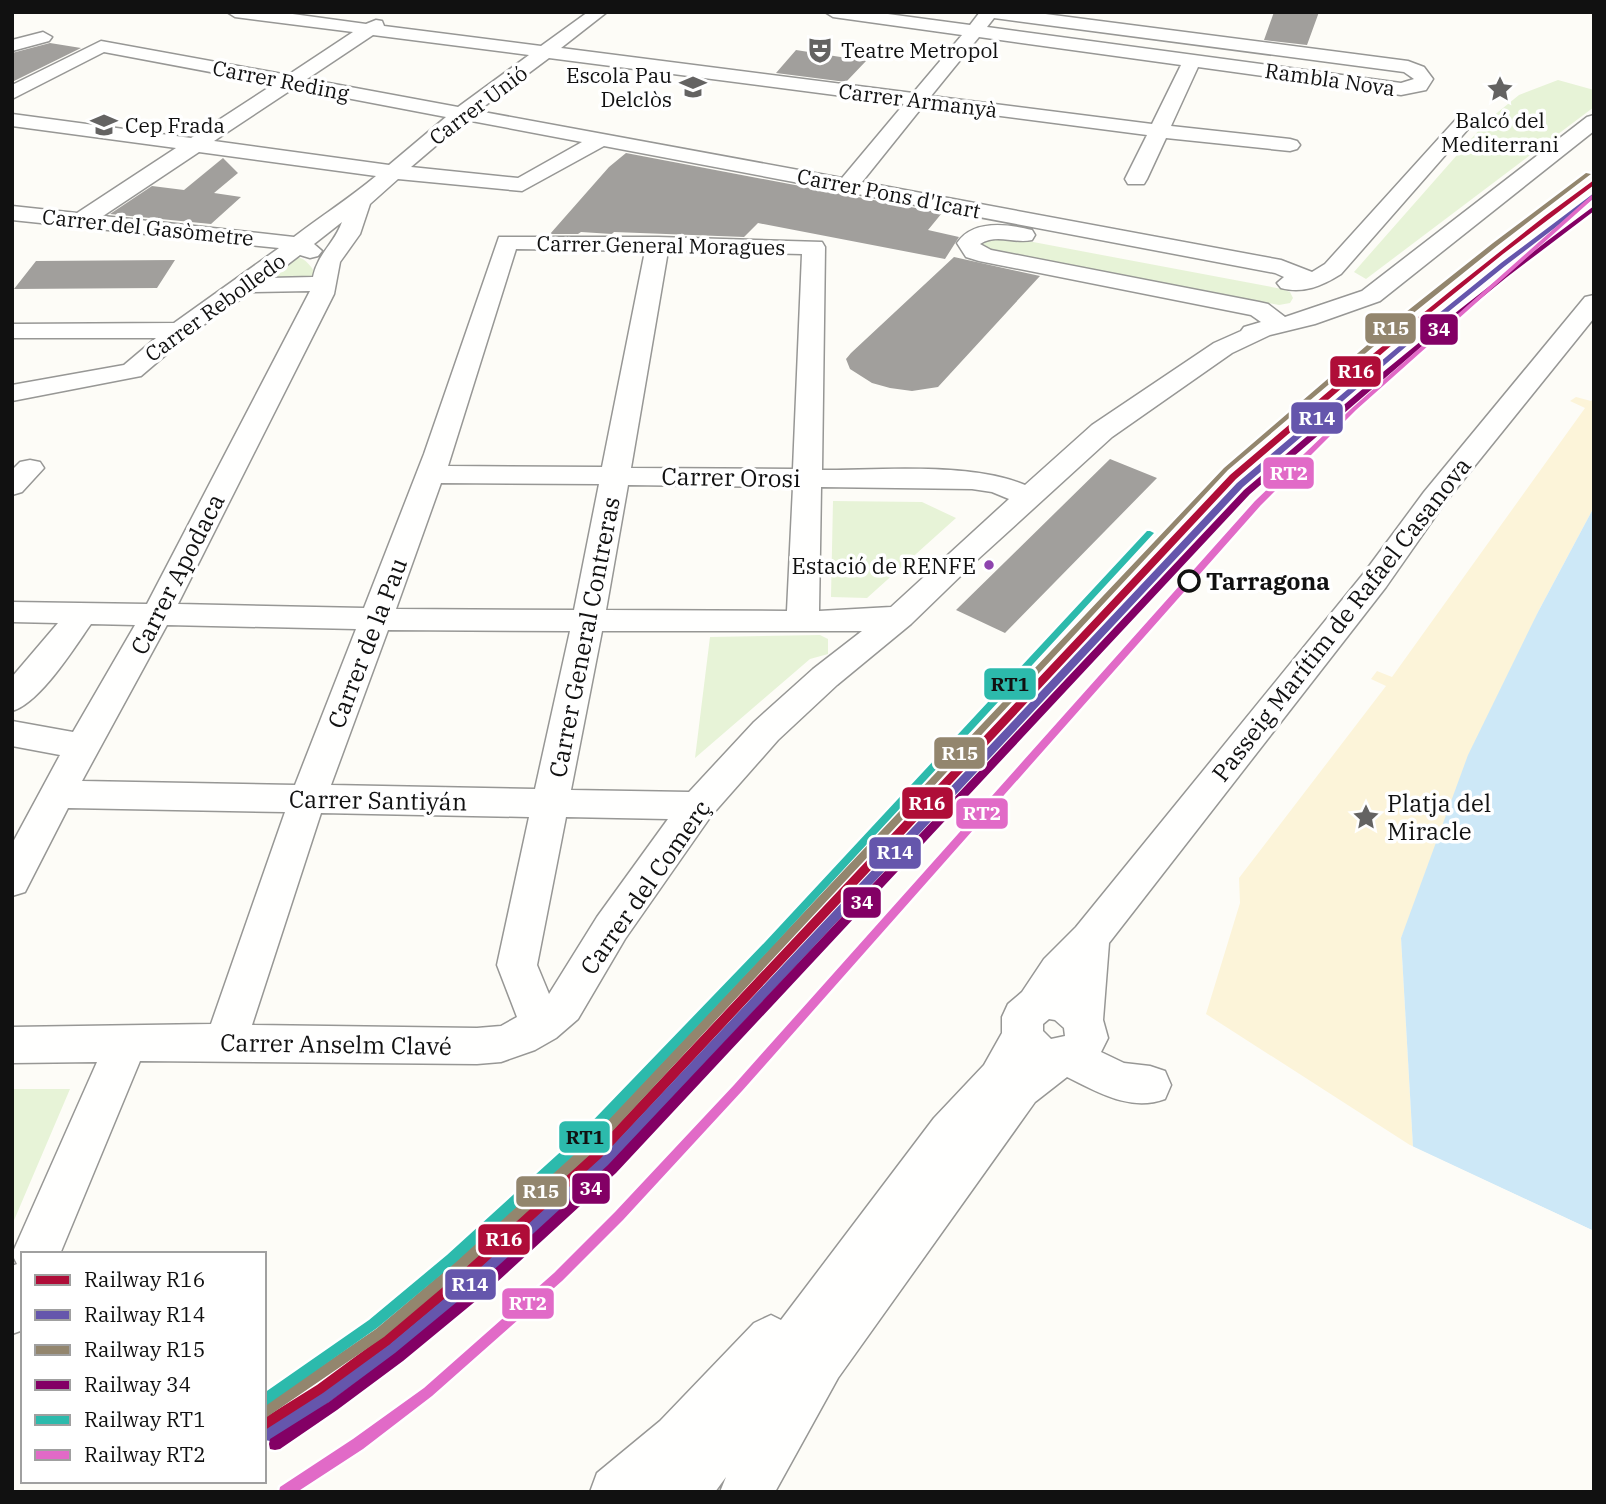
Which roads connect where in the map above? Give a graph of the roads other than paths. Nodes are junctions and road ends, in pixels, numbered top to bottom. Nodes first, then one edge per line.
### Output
1 (235, 12) edge
2 (395, 12) edge
3 (599, 12) edge
4 (833, 12) edge
5 (988, 12) edge
6 (1210, 21) dead end
7 (369, 30) junction
8 (975, 31) junction
9 (15, 37) edge
10 (43, 37) dead end
11 (1202, 40) junction
12 (548, 52) junction
13 (1192, 61) junction
14 (292, 82) junction
15 (12, 93) edge
16 (918, 100) junction
17 (462, 113) junction
18 (12, 120) edge
19 (1466, 120) dead end
20 (1594, 121) edge
21 (1160, 131) junction
22 (602, 139) junction
23 (198, 144) junction
24 (1290, 145) dead end
25 (393, 172) junction
26 (1136, 179) dead end
27 (847, 186) junction
28 (360, 201) junction
29 (12, 213) edge
30 (82, 220) junction
31 (507, 242) joint
32 (292, 243) junction
33 (658, 244) junction
34 (325, 273) junction
35 (1303, 282) junction
36 (246, 285) junction
37 (1594, 302) edge
38 (1244, 324) junction
39 (180, 330) junction
40 (12, 331) edge
41 (12, 393) edge
42 (431, 474) junction
43 (616, 475) junction
44 (808, 478) junction
45 (1029, 497) junction
46 (12, 612) edge
47 (82, 613) junction
48 (157, 614) junction
49 (900, 617) junction
50 (376, 618) junction
51 (803, 620) junction
52 (588, 621) junction
53 (843, 662) junction
54 (12, 699) edge
55 (12, 733) edge
56 (82, 746) junction
57 (58, 794) junction
58 (308, 800) junction
59 (552, 802) junction
60 (698, 806) junction
61 (12, 881) edge
62 (541, 1025) junction
63 (1059, 1034) junction
64 (126, 1043) junction
65 (225, 1043) junction
66 (12, 1045) edge
67 (893, 1210) junction
68 (37, 1252) edge
69 (21, 1290) edge
70 (12, 1310) edge
71 (616, 1492) edge
72 (683, 1492) edge
73 (746, 1492) edge

1 - 7 street, Carrer Armanyà
2 - 7 street
3 - 12 street, Carrer Unió
4 - 8 street, Rambla Nova
5 - 8 street
5 - 11 street, Rambla Nova
6 - 11 street
7 - 12 street, Carrer Armanyà
7 - 14 street
8 - 13 street, Rambla Nova
8 - 16 street
9 - 10 street
11 - 13 street, Rambla Nova
12 - 16 street, Carrer Armanyà
12 - 17 street, Carrer Unió
13 - 21 street
14 - 15 street, Carrer Reding
14 - 17 street, Carrer Reding
14 - 23 street
16 - 21 street, Carrer Armanyà
16 - 27 street
17 - 22 street, Carrer Pons d'Icart
17 - 25 street, Carrer Unió
18 - 23 street
19 - 35 street
20 - 38 street, Carrer del Comerç
21 - 24 street, Carrer Armanyà
21 - 26 street
22 - 25 street
22 - 27 street, Carrer Pons d'Icart
23 - 25 street
23 - 30 street
25 - 28 street, Carrer Unió
27 - 35 street, Carrer Pons d'Icart
28 - 32 street, Carrer Unió
28 - 34 street
29 - 30 street, Carrer del Gasòmetre
30 - 32 street, Carrer del Gasòmetre
31 - 33 street, Carrer General Moragues
31 - 42 street, Carrer de la Pau
32 - 34 street
32 - 36 street, Carrer Rebolledo
33 - 43 street, Carrer General Contreras
33 - 44 street, Carrer General Moragues
34 - 36 street
34 - 48 street, Carrer Apodaca
35 - 38 street
36 - 39 street, Carrer Rebolledo
37 - 63 street, Passeig Marítim de Rafael Casanova
38 - 45 street, Carrer del Comerç
39 - 40 street
39 - 41 street, Carrer Rebolledo
42 - 43 street, Carrer Orosi
42 - 50 street, Carrer de la Pau
43 - 44 street, Carrer Orosi
43 - 52 street, Carrer General Contreras
44 - 45 street, Carrer Orosi
44 - 51 street
45 - 49 street, Carrer del Comerç
46 - 47 street
47 - 48 street
47 - 54 street
48 - 50 street
48 - 56 street, Carrer Apodaca
49 - 51 street
49 - 53 street, Carrer del Comerç
50 - 52 street
50 - 58 street, Carrer de la Pau
51 - 52 street
51 - 53 street
52 - 59 street, Carrer General Contreras
53 - 60 street, Carrer del Comerç
55 - 56 street
56 - 57 street, Carrer Apodaca
57 - 58 street, Carrer Santiyán
57 - 61 street, Carrer Apodaca
58 - 59 street, Carrer Santiyán
58 - 65 street, Carrer de la Pau
59 - 60 street, Carrer Santiyán
59 - 62 street, Carrer General Contreras
60 - 62 street, Carrer del Comerç
62 - 65 street, Carrer Anselm Clavé
63 - 67 street, Passeig Marítim de Rafael Casanova
63 - 73 street
64 - 65 street, Carrer Anselm Clavé
64 - 66 street, Carrer Anselm Clavé
64 - 68 street
67 - 71 street, Passeig Marítim de Rafael Casanova
67 - 72 street, Passeig Marítim de Rafael Casanova
69 - 70 street

